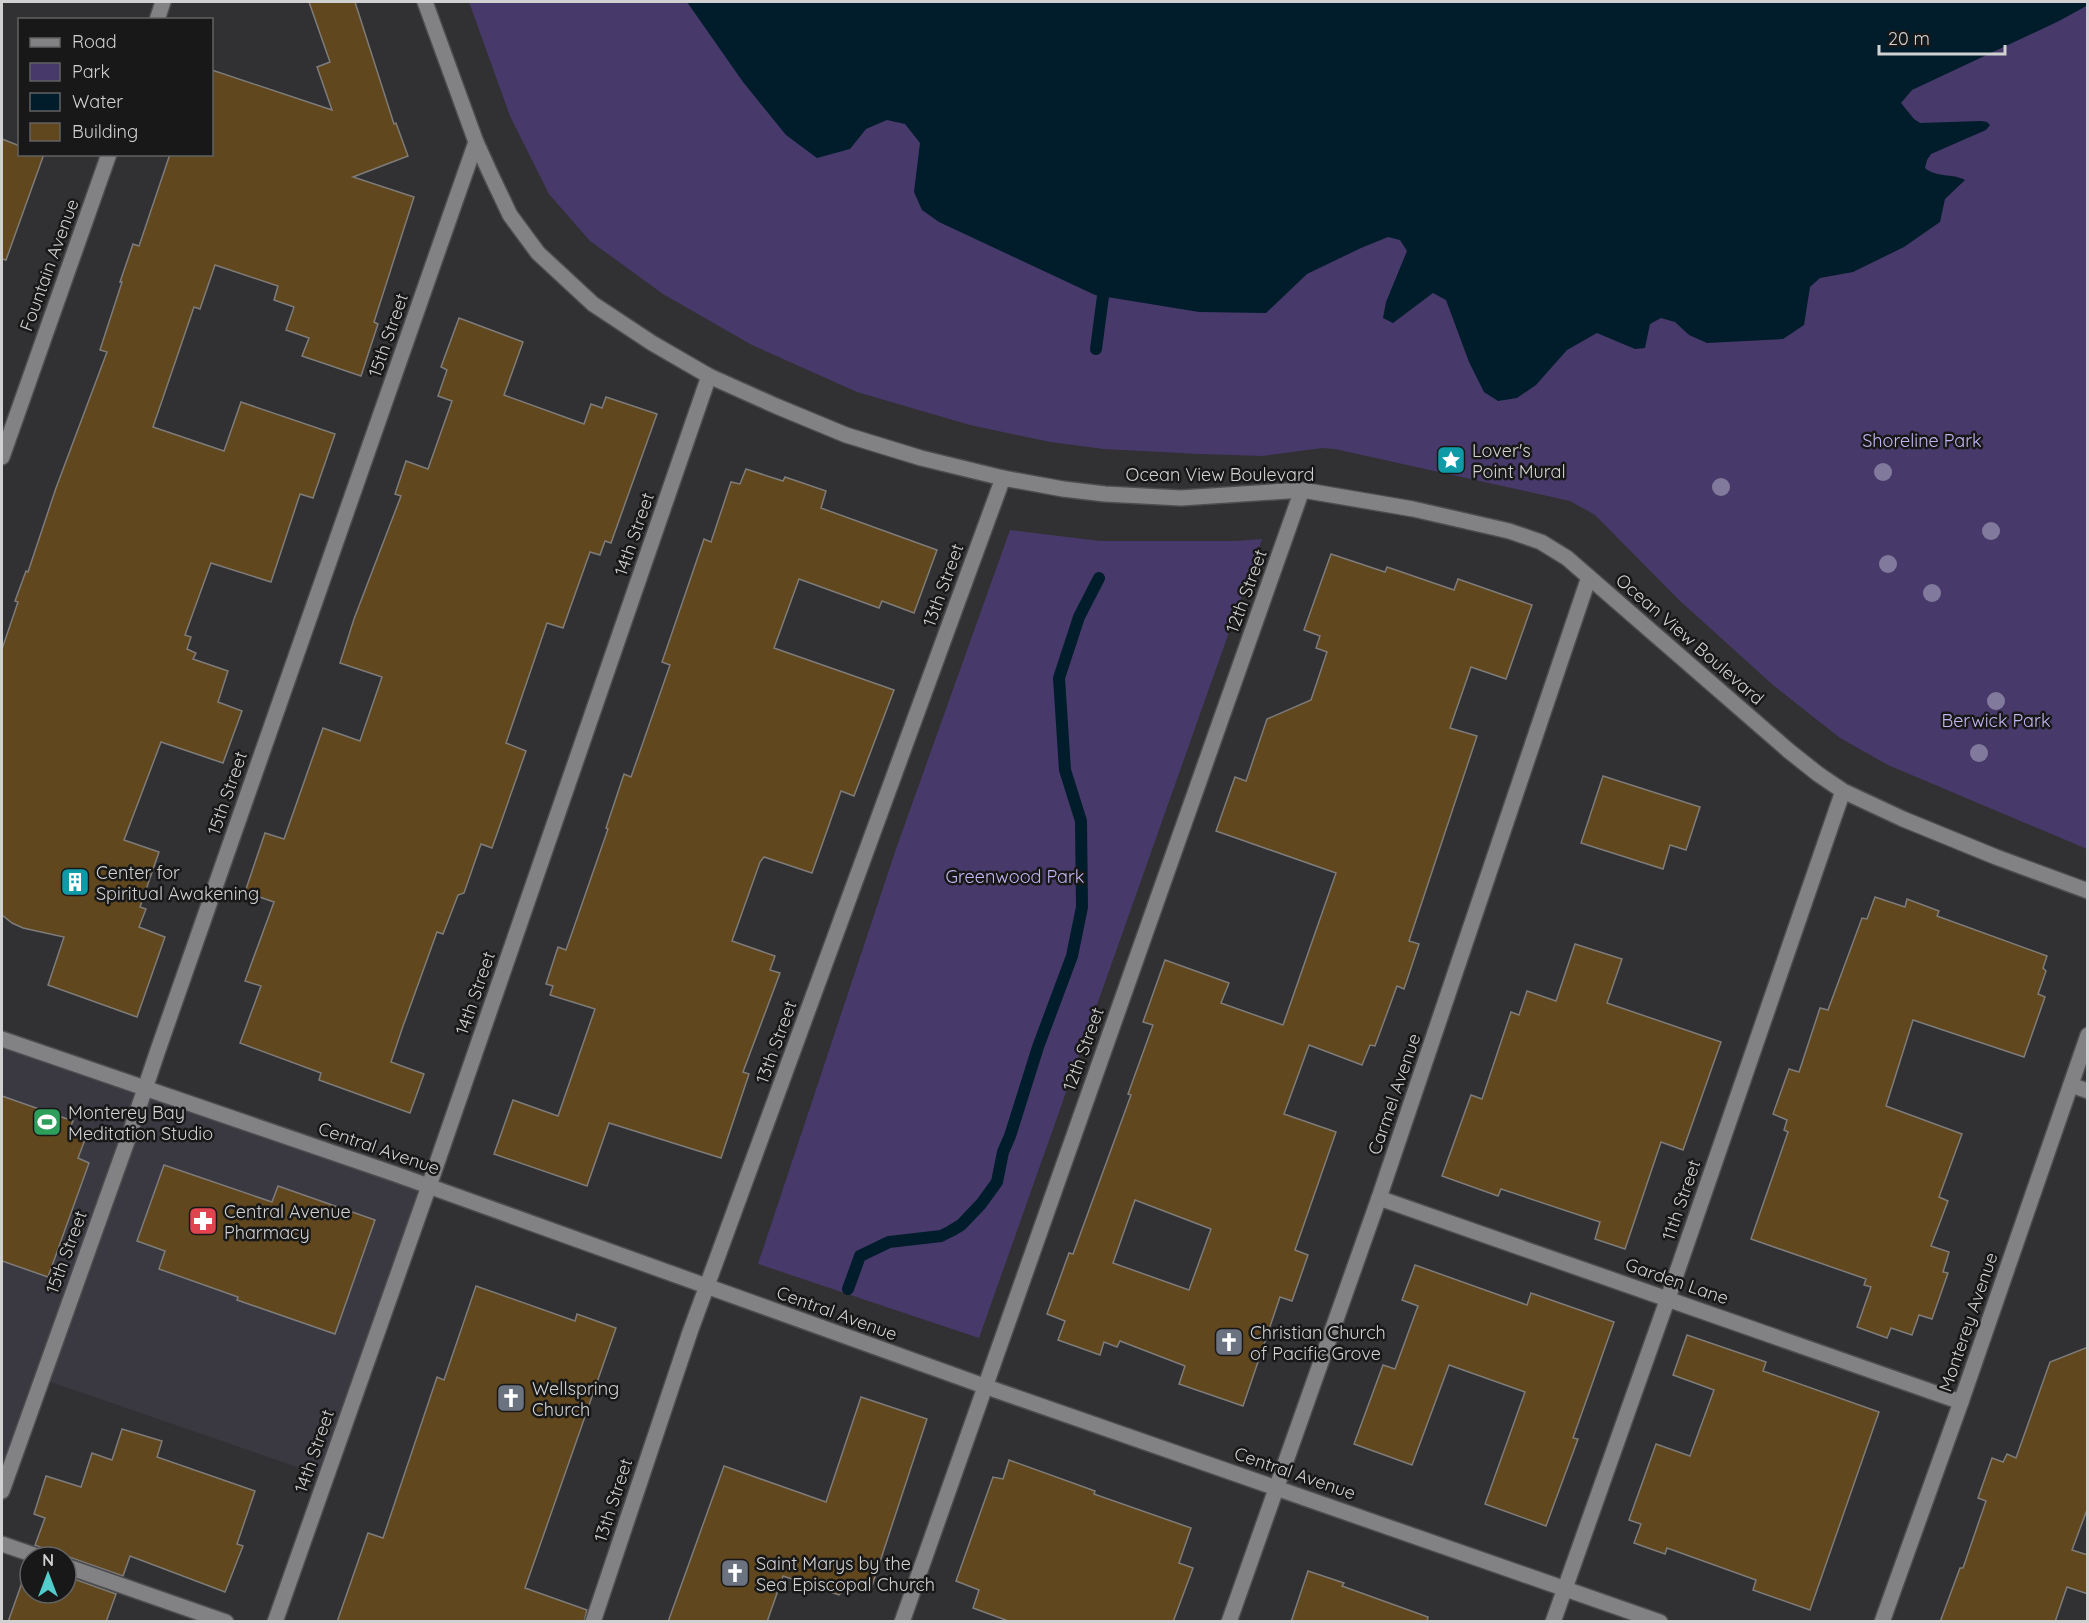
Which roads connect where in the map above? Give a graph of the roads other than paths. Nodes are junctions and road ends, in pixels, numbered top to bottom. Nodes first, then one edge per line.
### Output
1 (163, 2) edge
2 (425, 2) edge
3 (158, 18) edge
4 (476, 142) junction
5 (108, 156) edge
6 (709, 376) junction
7 (2, 457) edge
8 (1002, 478) junction
9 (1302, 490) junction
10 (1589, 577) junction
11 (1843, 790) junction
12 (2088, 891) edge
13 (2088, 1035) edge
14 (2, 1039) edge
15 (2071, 1085) junction
16 (144, 1089) junction
17 (2088, 1090) edge
18 (429, 1186) junction
19 (1379, 1198) junction
20 (706, 1287) junction
21 (1668, 1298) junction
22 (984, 1386) junction
23 (1961, 1402) junction
24 (1278, 1487) junction
25 (2, 1491) edge
26 (2, 1544) edge
27 (18, 1550) edge
28 (78, 1570) edge
29 (1566, 1587) junction
30 (226, 1622) edge
31 (275, 1622) edge
32 (593, 1622) edge
33 (902, 1622) edge
34 (1229, 1622) edge
35 (1553, 1622) edge
36 (1660, 1622) edge
37 (1882, 1622) edge

1 - 3 street
2 - 4 street, Ocean View Boulevard
4 - 6 street, Ocean View Boulevard
4 - 16 street, 15th Street
5 - 7 street, Fountain Avenue
6 - 8 street, Ocean View Boulevard
6 - 18 street, 14th Street
8 - 9 street, Ocean View Boulevard
8 - 20 street, 13th Street
9 - 10 street, Ocean View Boulevard
9 - 22 street, 12th Street
10 - 11 street, Ocean View Boulevard
10 - 19 street, Carmel Avenue
11 - 12 street, Ocean View Boulevard
11 - 21 street, 11th Street
13 - 15 street, Monterey Avenue
14 - 16 street, Central Avenue
15 - 17 street
15 - 23 street, Monterey Avenue
16 - 18 street, Central Avenue
16 - 25 street, 15th Street
18 - 20 street, Central Avenue
18 - 31 street, 14th Street
19 - 21 street, Garden Lane
19 - 24 street, Carmel Avenue
20 - 22 street, Central Avenue
20 - 32 street, 13th Street
21 - 23 street, Garden Lane
21 - 29 street, 11th Street
22 - 24 street, Central Avenue
22 - 33 street, 12th Street
23 - 37 street, Monterey Avenue
24 - 29 street, Central Avenue
24 - 34 street, Carmel Avenue
26 - 27 street
28 - 30 street
29 - 35 street, 11th Street
29 - 36 street, Central Avenue

